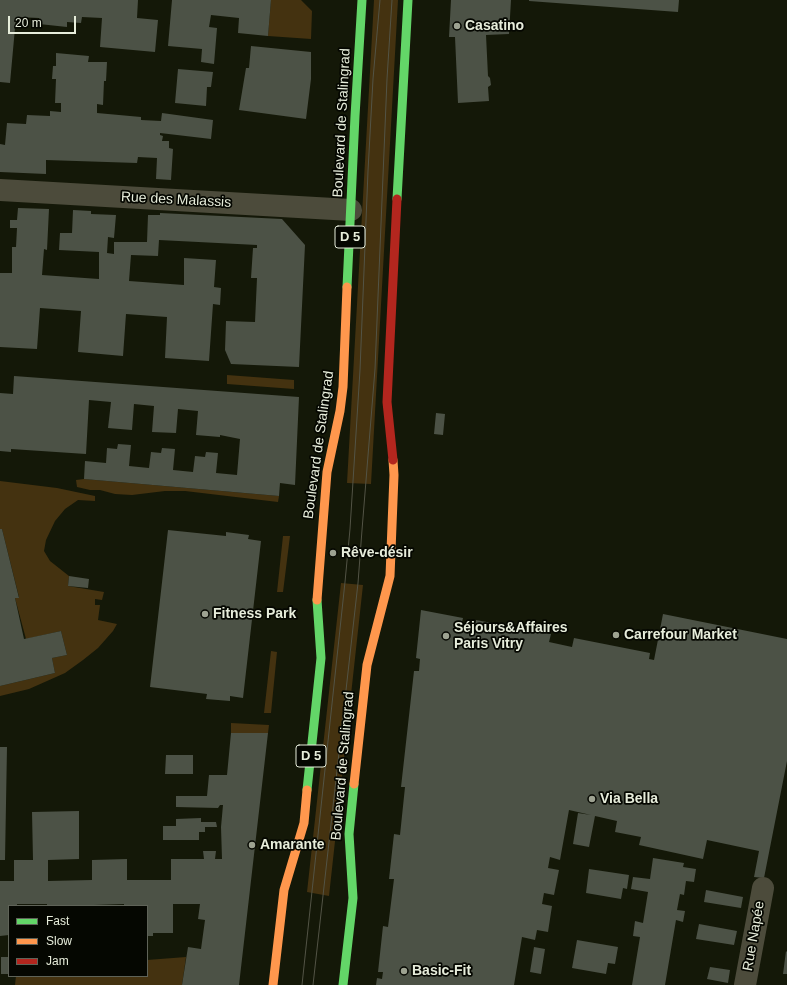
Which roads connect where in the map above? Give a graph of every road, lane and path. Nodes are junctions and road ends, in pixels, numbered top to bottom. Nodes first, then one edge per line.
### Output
1 (362, 0) edge
2 (408, 0) edge
3 (0, 190) edge
4 (351, 210) junction
5 (763, 888) dead end
6 (273, 985) edge
7 (343, 985) edge
8 (745, 985) edge

1 - 4 main road, Boulevard de Stalingrad / D 5
2 - 7 main road, Boulevard de Stalingrad
3 - 4 street, Rue des Malassis
4 - 6 main road, Boulevard de Stalingrad / D 5
5 - 8 street, Rue Napée

